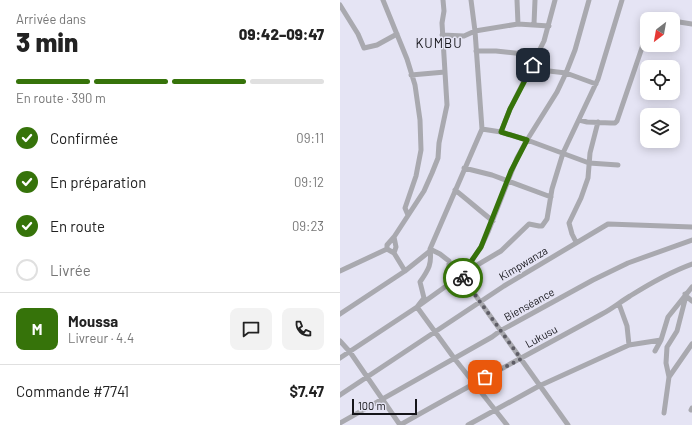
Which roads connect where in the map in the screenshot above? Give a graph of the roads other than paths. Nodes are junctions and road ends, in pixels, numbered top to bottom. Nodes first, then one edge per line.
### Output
1 (383, 0) edge
2 (443, 0) edge
3 (471, 0) edge
4 (517, 0) edge
5 (535, 0) edge
6 (555, 0) edge
7 (588, 0) edge
8 (622, 0) edge
9 (340, 5) edge
10 (680, 22) edge
11 (518, 24) junction
12 (534, 24) junction
13 (692, 24) edge
14 (549, 26) junction
15 (475, 31) junction
16 (397, 34) junction
17 (442, 35) junction
18 (476, 51) junction
19 (641, 52) edge
20 (533, 65) junction
21 (445, 72) junction
22 (566, 73) junction
23 (411, 75) junction
24 (596, 84) junction
25 (579, 120) junction
26 (598, 122) junction
27 (482, 129) junction
28 (501, 132) junction
29 (527, 140) junction
30 (563, 153) junction
31 (589, 163) junction
32 (618, 164) dead end
33 (464, 168) junction
34 (508, 182) junction
35 (455, 190) junction
36 (551, 197) junction
37 (408, 214) junction
38 (493, 221) junction
39 (692, 227) edge
40 (394, 237) junction
41 (692, 240) edge
42 (576, 242) junction
43 (386, 249) junction
44 (430, 250) junction
45 (394, 253) junction
46 (692, 264) edge
47 (340, 271) edge
48 (405, 271) junction
49 (467, 271) junction
50 (461, 275) junction
51 (692, 287) edge
52 (685, 295) junction
53 (692, 301) edge
54 (481, 303) junction
55 (619, 304) junction
56 (417, 307) junction
57 (340, 314) edge
58 (500, 331) junction
59 (435, 332) junction
60 (661, 340) junction
61 (340, 341) edge
62 (692, 344) edge
63 (629, 346) junction
64 (656, 351) dead end
65 (350, 352) junction
66 (340, 358) edge
67 (454, 358) junction
68 (521, 359) junction
69 (367, 377) junction
70 (669, 377) junction
71 (474, 383) junction
72 (539, 386) junction
73 (340, 395) edge
74 (382, 399) junction
75 (495, 409) junction
76 (664, 413) dead end
77 (340, 423) edge
78 (400, 425) edge
79 (468, 425) edge
80 (507, 425) edge
81 (568, 425) edge

1 - 16 street
2 - 17 street
3 - 15 street
4 - 11 street
5 - 12 street
6 - 14 street
7 - 22 street
8 - 24 street
9 - 16 street
10 - 13 street
11 - 12 street
11 - 15 street
12 - 14 street
14 - 20 street
15 - 17 street
15 - 18 street
16 - 23 street
17 - 21 street
18 - 20 street
18 - 27 street
19 - 26 street
20 - 22 street
20 - 28 street
21 - 23 street
21 - 37 street
22 - 24 street
22 - 29 street
23 - 37 street
24 - 25 street
25 - 26 street
25 - 30 street
26 - 31 street
27 - 28 street
27 - 33 street
28 - 29 street
29 - 30 street
29 - 34 street
30 - 31 street
30 - 36 street
31 - 32 street
31 - 42 street
33 - 34 street
33 - 35 street
34 - 36 street
34 - 38 street
35 - 38 street
35 - 44 street
36 - 49 street
37 - 40 street
38 - 49 street
39 - 42 street, Kimpwanza
40 - 43 street
40 - 45 street
41 - 58 street, Bienséance
42 - 54 street, Kimpwanza
43 - 45 street
43 - 47 street
44 - 48 street
44 - 50 street
44 - 56 street
45 - 48 street
46 - 55 street, Lukusu
48 - 57 street
49 - 50 street
50 - 54 street
50 - 56 street
51 - 52 street
52 - 53 street
52 - 60 street
52 - 70 street
54 - 58 street
54 - 59 street, Kimpwanza
55 - 63 street
55 - 68 street, Lukusu
56 - 59 street
56 - 65 street
58 - 67 street, Bienséance
58 - 68 street
59 - 67 street
59 - 69 street, Kimpwanza
60 - 63 street
60 - 64 street
61 - 65 street
62 - 70 street
63 - 72 street
65 - 66 street
65 - 69 street
67 - 71 street
67 - 74 street, Bienséance
68 - 71 street, Lukusu
68 - 72 street
69 - 73 street, Kimpwanza
69 - 74 street
70 - 76 street
71 - 75 street
71 - 78 street, Lukusu
72 - 75 street
72 - 81 street
74 - 77 street, Bienséance
74 - 78 street
75 - 79 street
75 - 80 street

